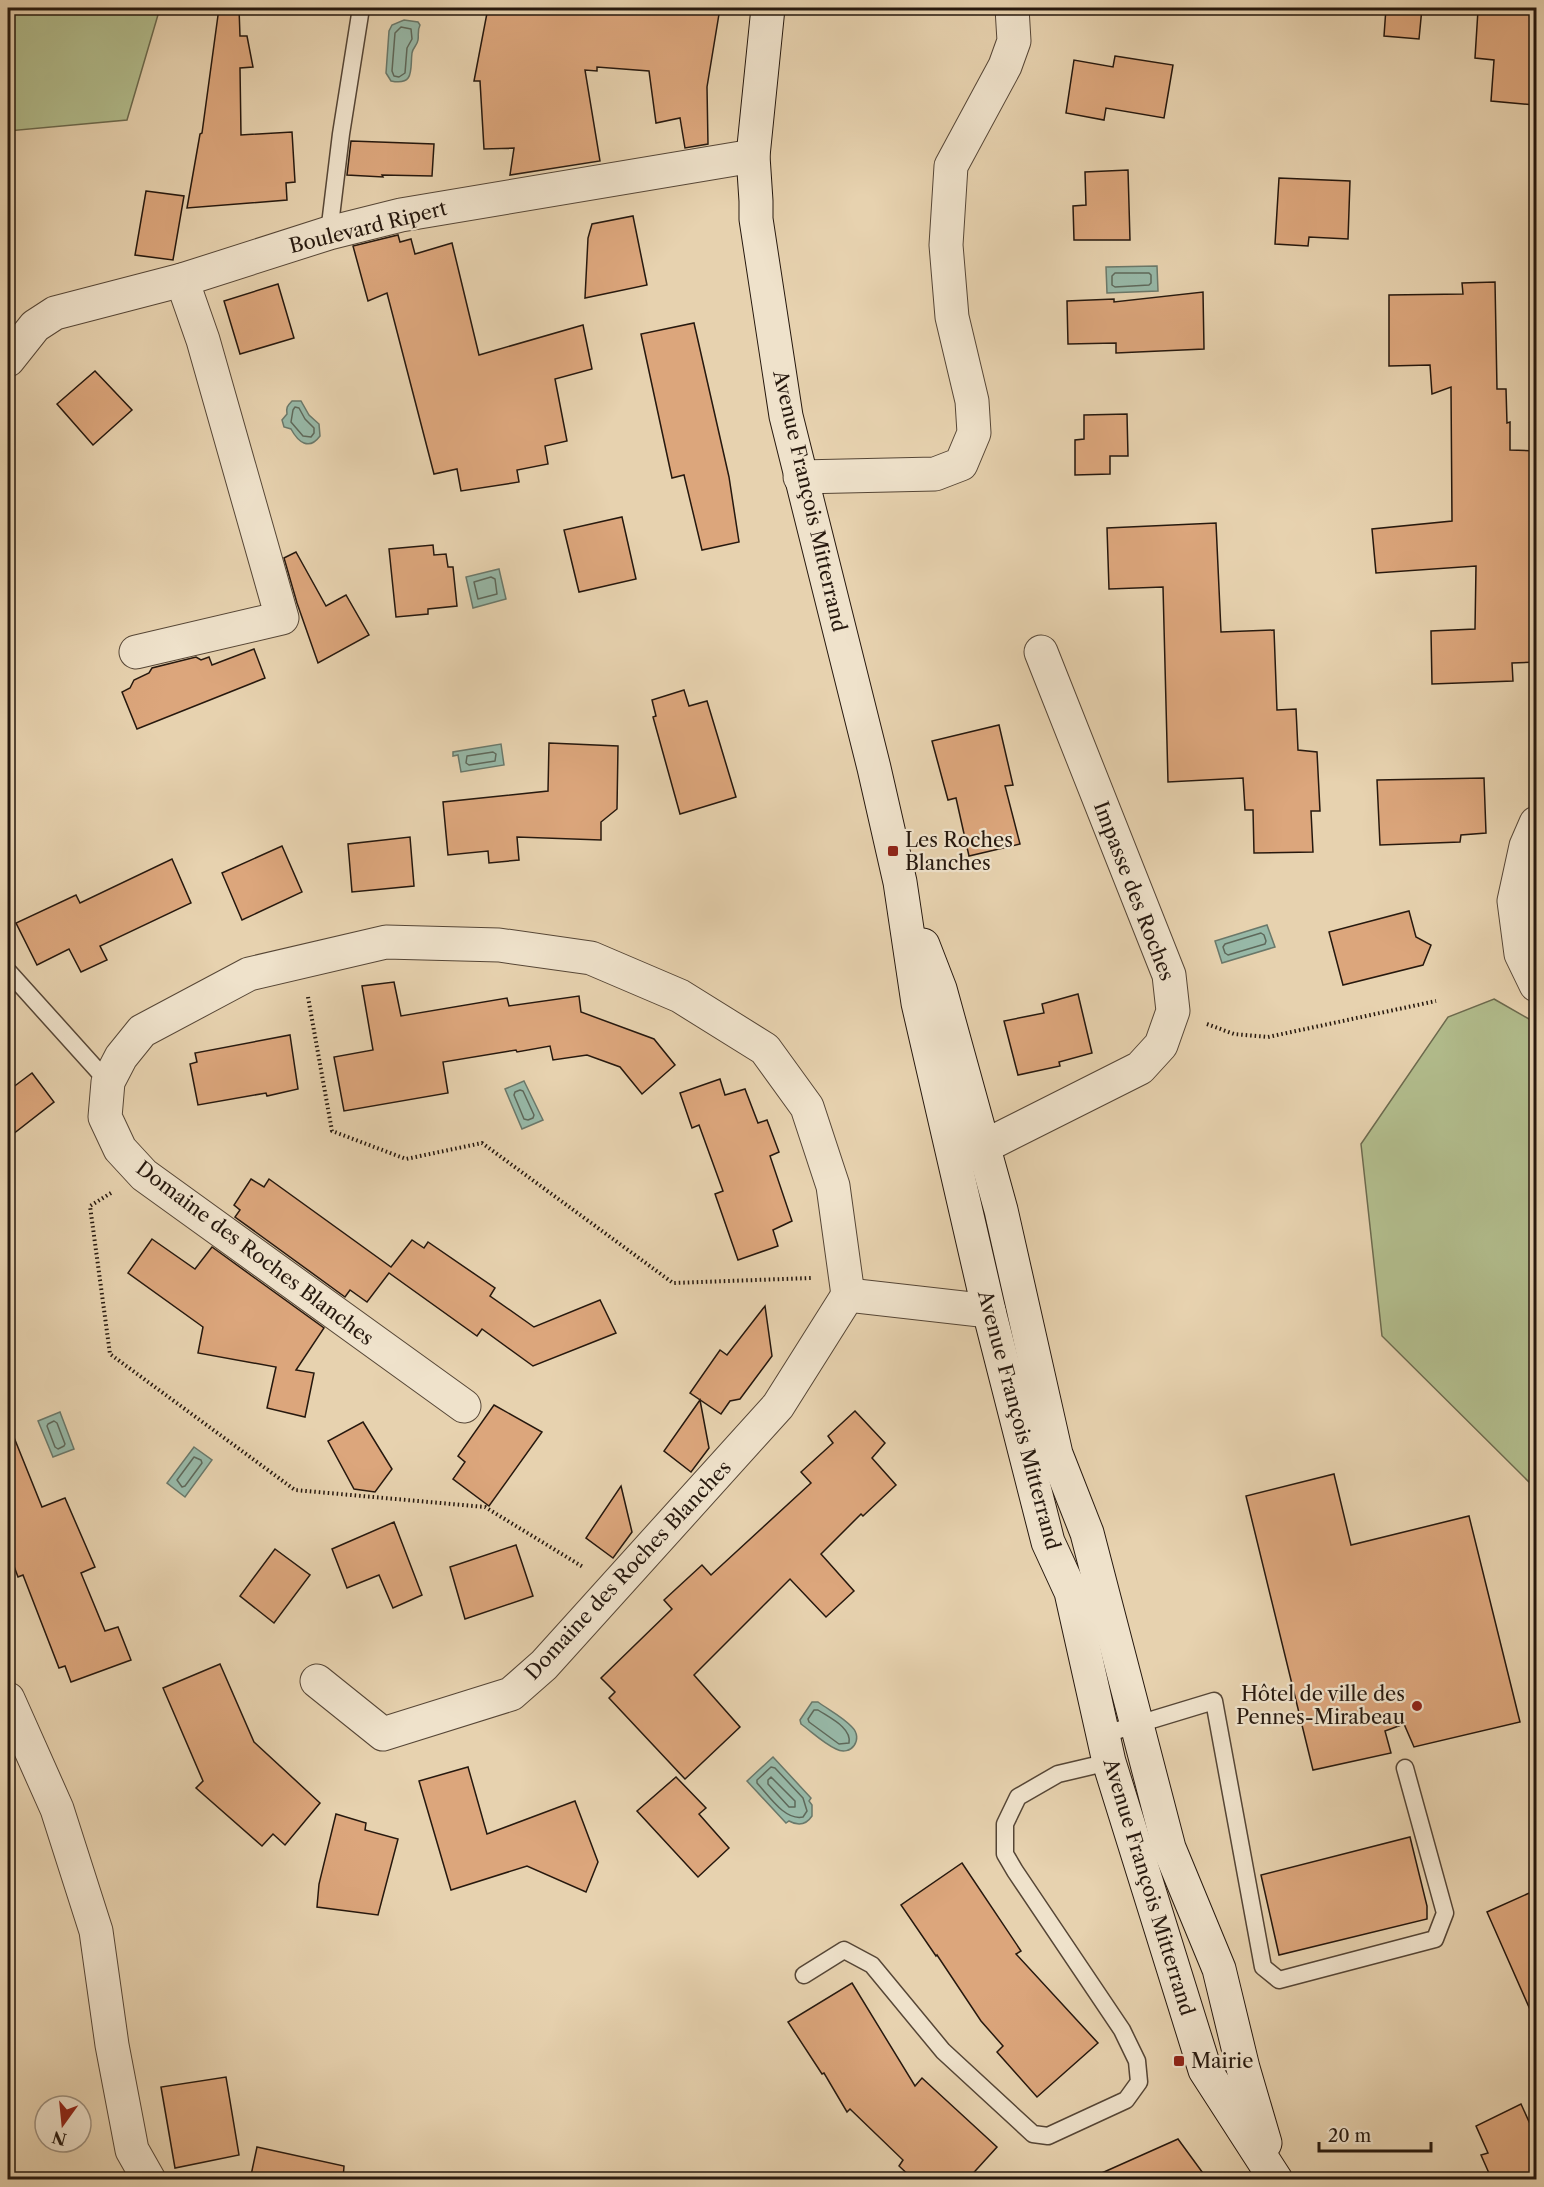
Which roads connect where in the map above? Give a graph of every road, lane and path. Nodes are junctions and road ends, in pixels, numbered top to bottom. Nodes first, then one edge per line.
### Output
1 (361, 8) edge
2 (768, 8) edge
3 (1012, 8) edge
4 (753, 156) junction
5 (329, 232) junction
6 (182, 280) junction
7 (8, 360) edge
8 (800, 477) junction
9 (136, 652) dead end
10 (1041, 652) dead end
11 (1536, 823) edge
12 (302, 962) junction
13 (8, 971) edge
14 (1536, 985) edge
15 (1436, 1001) dead end
16 (1173, 1011) junction
17 (108, 1082) junction
18 (969, 1153) junction
19 (144, 1175) junction
20 (846, 1286) junction
21 (989, 1311) junction
22 (464, 1406) dead end
23 (614, 1586) junction
24 (317, 1681) dead end
25 (8, 1699) edge
26 (1137, 1723) junction
27 (1106, 1748) junction
28 (1406, 1768) dead end
29 (804, 1975) dead end
30 (1276, 2178) edge
31 (149, 2180) edge

1 - 5 lane
2 - 4 street, Avenue François Mitterrand
3 - 8 street
4 - 5 street, Boulevard Ripert
4 - 8 street, Avenue François Mitterrand
5 - 6 street, Boulevard Ripert
6 - 7 street, Boulevard Ripert
6 - 9 street
8 - 18 street, Avenue François Mitterrand
10 - 16 street, Impasse des Roches
11 - 14 street
12 - 17 street, Domaine des Roches Blanches
12 - 20 path
12 - 20 street, Domaine des Roches Blanches
13 - 17 lane
15 - 16 path
16 - 18 street, Impasse des Roches
17 - 19 street, Domaine des Roches Blanches
18 - 21 street, Avenue François Mitterrand
18 - 26 street, Avenue François Mitterrand
19 - 22 street, Domaine des Roches Blanches
19 - 23 path
20 - 21 street
20 - 23 street, Domaine des Roches Blanches
21 - 27 street, Avenue François Mitterrand
23 - 24 street, Domaine des Roches Blanches
25 - 31 street
26 - 27 lane
26 - 28 lane
26 - 30 street, Avenue François Mitterrand
27 - 29 lane
27 - 30 street, Avenue François Mitterrand

